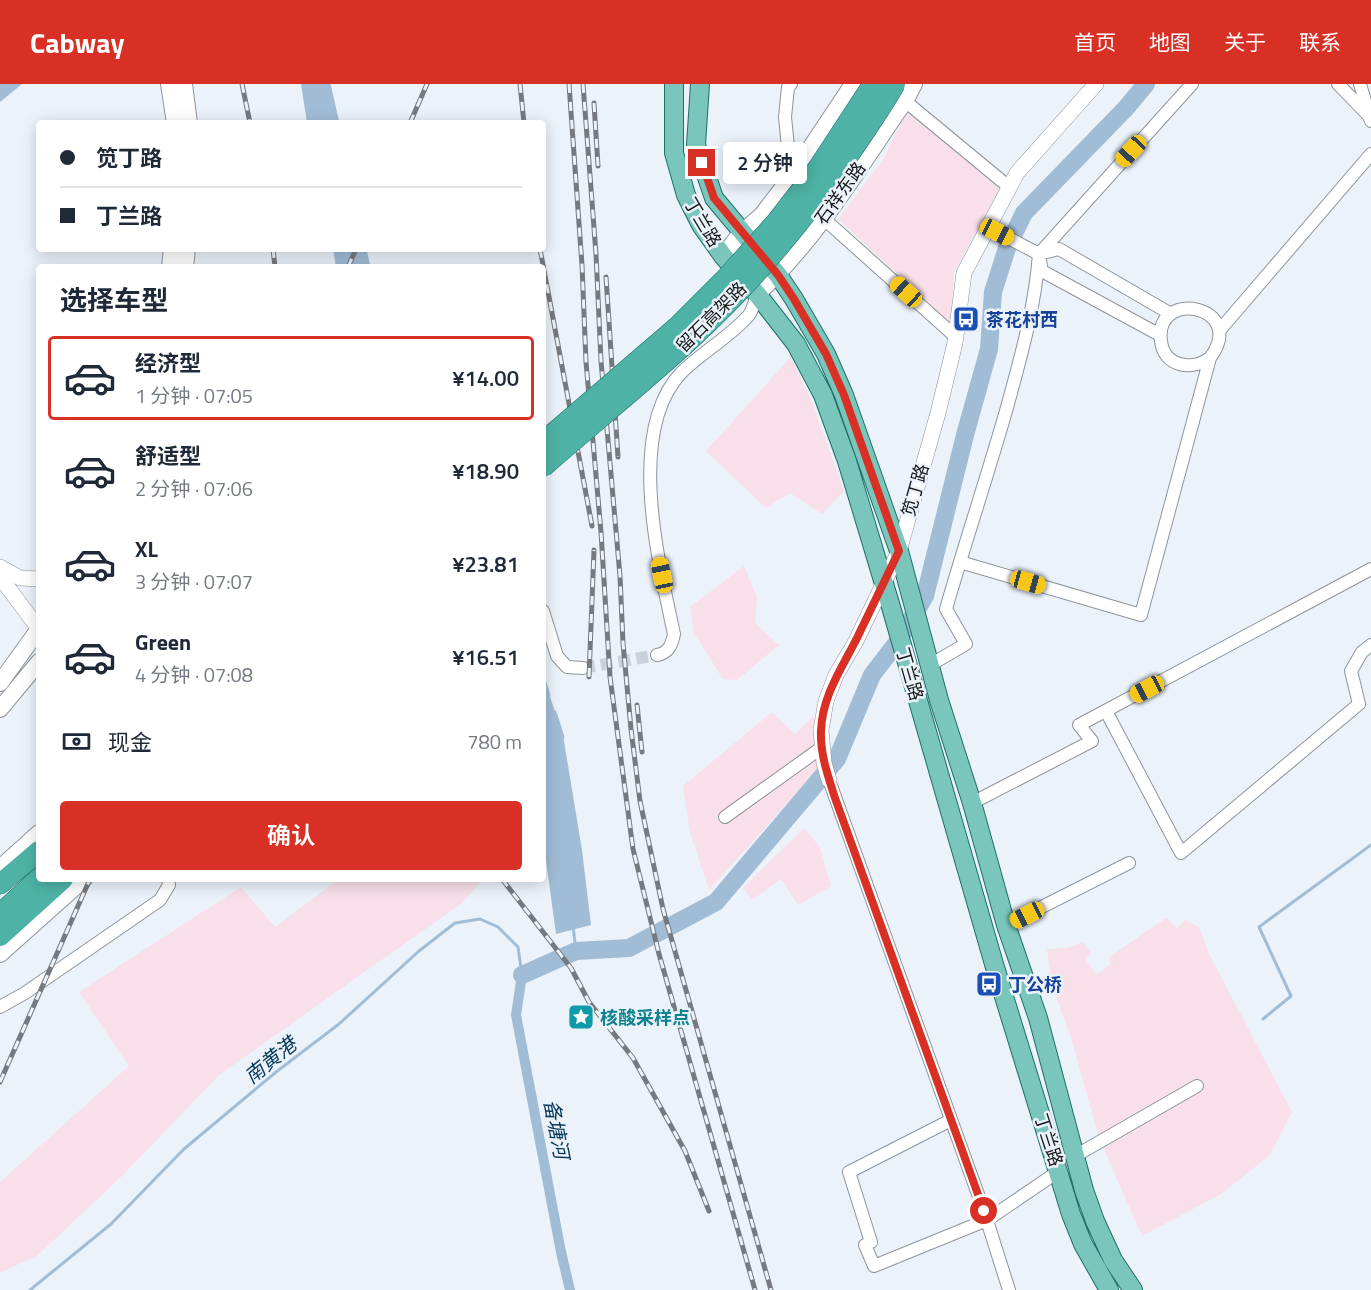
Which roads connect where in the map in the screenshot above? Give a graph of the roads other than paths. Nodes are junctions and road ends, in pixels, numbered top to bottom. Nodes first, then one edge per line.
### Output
1 (169, 84) edge
2 (184, 84) edge
3 (674, 84) edge
4 (700, 84) edge
5 (791, 84) edge
6 (854, 84) edge
7 (873, 84) edge
8 (894, 84) edge
9 (914, 84) edge
10 (1096, 84) edge
11 (1192, 84) edge
12 (1338, 84) edge
13 (1360, 84) edge
14 (905, 101) junction
15 (1370, 119) edge
16 (175, 120) edge
17 (189, 120) edge
18 (1371, 154) edge
19 (791, 177) junction
20 (1009, 187) junction
21 (823, 218) junction
22 (992, 229) junction
23 (741, 233) junction
24 (1039, 254) junction
25 (723, 256) junction
26 (778, 275) junction
27 (757, 294) junction
28 (1171, 314) junction
29 (1219, 331) junction
30 (1160, 335) junction
31 (956, 337) junction
32 (1210, 358) junction
33 (546, 439) edge
34 (546, 464) edge
35 (899, 551) junction
36 (960, 562) junction
37 (0, 567) edge
38 (1371, 569) edge
39 (0, 577) edge
40 (36, 579) edge
41 (884, 583) junction
42 (546, 621) edge
43 (36, 625) edge
44 (36, 633) edge
45 (1371, 645) edge
46 (657, 655) tunnel mouth
47 (930, 665) junction
48 (36, 666) edge
49 (583, 668) tunnel mouth
50 (0, 683) edge
51 (0, 709) edge
52 (1106, 711) junction
53 (823, 755) junction
54 (830, 780) joint
55 (972, 803) junction
56 (725, 817) dead end
57 (36, 836) edge
58 (36, 854) edge
59 (1130, 863) dead end
60 (0, 867) edge
61 (36, 881) edge
62 (60, 882) edge
63 (81, 882) edge
64 (169, 882) edge
65 (0, 884) edge
66 (0, 914) edge
67 (1006, 925) junction
68 (0, 936) edge
69 (0, 954) edge
70 (0, 1006) edge
71 (1197, 1086) dead end
72 (951, 1120) junction
73 (1075, 1156) junction
74 (1059, 1171) junction
75 (987, 1220) junction
76 (1009, 1290) edge
77 (1109, 1290) edge
78 (1133, 1290) edge

1 - 16 main road
2 - 17 main road
3 - 25 main road, 丁兰路
4 - 23 main road, 丁兰路
5 - 19 street
6 - 19 main road
7 - 33 highway, 留石高架路, bridge
8 - 34 highway, 留石高架路, bridge
9 - 14 main road, 石祥东路
10 - 20 street, 笕丁路
11 - 24 street
12 - 15 street
13 - 15 street
14 - 20 street
14 - 21 main road, 石祥东路
18 - 29 street
19 - 23 main road
20 - 22 street, 笕丁路
21 - 26 main road, 石祥东路
21 - 31 street
22 - 24 street
22 - 31 street, 笕丁路
23 - 25 main road
23 - 26 main road, 丁兰路
24 - 28 street
24 - 30 street
24 - 36 street
25 - 27 main road, 丁兰路
26 - 27 main road, 石祥东路
26 - 35 main road, 丁兰路
27 - 41 main road, 丁兰路
27 - 46 street
28 - 29 street
28 - 30 street
29 - 32 street
30 - 32 street
31 - 35 street, 笕丁路
32 - 36 street
35 - 41 street, 笕丁路
35 - 47 main road, 丁兰路
36 - 47 street
37 - 40 street
38 - 52 street
39 - 43 street
41 - 53 street, 笕丁路
41 - 74 main road, 丁兰路
42 - 49 street
44 - 50 main road
45 - 52 street
47 - 55 main road, 丁兰路
48 - 51 main road
52 - 55 street
53 - 54 street, 笕丁路
53 - 56 street
54 - 72 street, 笕丁路
55 - 67 main road, 丁兰路
57 - 60 main road
58 - 65 highway
59 - 67 street
61 - 66 highway
62 - 68 highway
63 - 69 main road
64 - 70 street
67 - 73 main road, 丁兰路
71 - 73 street
72 - 75 street, 笕丁路
72 - 75 street
73 - 78 main road, 丁兰路
74 - 75 street
74 - 77 main road, 丁兰路
75 - 76 street, 笕丁路

